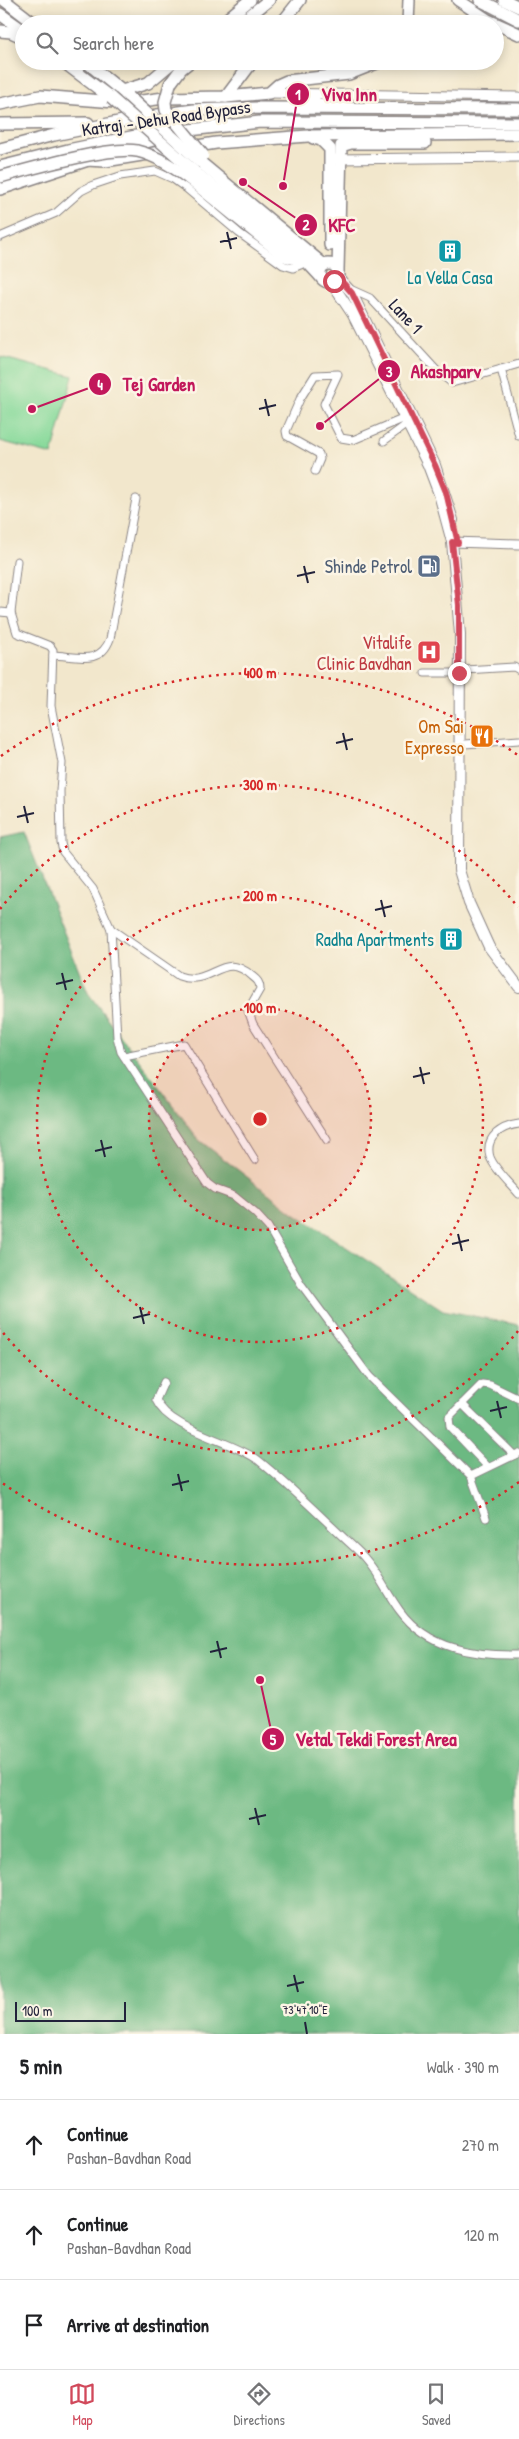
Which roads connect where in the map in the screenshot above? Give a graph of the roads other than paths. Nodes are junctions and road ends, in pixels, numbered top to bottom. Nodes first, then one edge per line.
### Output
1 (4, 0) edge
2 (250, 0) edge
3 (269, 0) edge
4 (300, 0) edge
5 (409, 0) edge
6 (458, 0) edge
7 (480, 0) edge
8 (504, 0) edge
9 (519, 7) edge
10 (0, 14) edge
11 (23, 15) edge
12 (232, 15) edge
13 (250, 15) edge
14 (288, 15) edge
15 (408, 15) edge
16 (480, 15) edge
17 (519, 20) edge
18 (15, 25) edge
19 (504, 27) edge
20 (0, 31) edge
21 (15, 34) edge
22 (519, 34) edge
23 (74, 70) edge
24 (96, 70) edge
25 (163, 70) edge
26 (180, 70) edge
27 (246, 70) edge
28 (359, 70) edge
29 (269, 93) junction
30 (295, 93) junction
31 (125, 94) junction
32 (226, 97) junction
33 (519, 97) edge
34 (0, 104) edge
35 (329, 108) junction
36 (519, 109) edge
37 (118, 123) junction
38 (519, 123) edge
39 (0, 124) edge
40 (198, 128) junction
41 (519, 129) edge
42 (183, 130) junction
43 (519, 134) edge
44 (308, 136) junction
45 (519, 141) edge
46 (0, 149) edge
47 (519, 157) edge
48 (335, 159) junction
49 (86, 160) junction
50 (0, 167) edge
51 (196, 167) junction
52 (0, 177) edge
53 (0, 189) edge
54 (0, 237) edge
55 (307, 262) junction
56 (330, 272) junction
57 (350, 289) junction
58 (519, 364) edge
59 (502, 368) junction
60 (406, 421) junction
61 (519, 436) edge
62 (384, 441) dead end
63 (315, 471) dead end
64 (136, 499) dead end
65 (455, 543) junction
66 (519, 544) edge
67 (17, 561) dead end
68 (0, 612) edge
69 (11, 613) junction
70 (53, 655) junction
71 (519, 670) edge
72 (462, 671) junction
73 (425, 673) dead end
74 (519, 740) edge
75 (465, 744) junction
76 (460, 768) junction
77 (111, 929) junction
78 (519, 987) edge
79 (124, 1056) junction
80 (519, 1124) edge
81 (327, 1140) dead end
82 (255, 1160) dead end
83 (519, 1194) edge
84 (164, 1382) dead end
85 (519, 1400) edge
86 (462, 1404) junction
87 (516, 1454) edge
88 (488, 1468) junction
89 (471, 1476) junction
90 (486, 1518) dead end
91 (519, 1655) edge

1 - 11 main road
2 - 12 main road
3 - 13 main road
4 - 14 main road
5 - 15 main road
6 - 16 main road
7 - 17 main road
8 - 9 main road
10 - 18 main road
19 - 22 main road
20 - 21 main road
23 - 51 main road, bridge
24 - 31 main road
25 - 31 main road
26 - 51 main road, bridge
27 - 32 main road
28 - 29 main road
29 - 30 street
29 - 32 main road
30 - 33 street
30 - 35 main road
31 - 51 main road, bridge
32 - 34 main road
35 - 36 main road, Katraj - Dehu Road Bypass
35 - 37 main road, Katraj - Dehu Road Bypass
37 - 39 main road
37 - 46 main road, Katraj - Dehu Road Bypass
38 - 40 main road, Katraj - Dehu Road Bypass
40 - 41 main road
40 - 42 main road, Katraj - Dehu Road Bypass
42 - 49 main road
42 - 50 main road, Katraj - Dehu Road Bypass
43 - 44 main road
44 - 48 main road
44 - 49 main road
45 - 48 main road
47 - 48 street
48 - 56 main road
49 - 53 main road
51 - 52 main road, bridge
51 - 55 main road
51 - 56 main road
54 - 55 street
55 - 56 main road
56 - 57 main road
56 - 60 main road
57 - 59 street, Lane 1
57 - 65 main road
58 - 59 street, Lane 1
59 - 61 street
60 - 62 street
60 - 63 street
60 - 65 main road
64 - 70 street
65 - 66 street
65 - 72 main road
67 - 69 street
68 - 69 street
69 - 70 street
70 - 77 street
71 - 72 street
72 - 73 street
72 - 75 main road
72 - 76 main road
74 - 75 street
75 - 76 main road
76 - 78 main road
77 - 79 street
77 - 81 street
79 - 82 street
79 - 89 street
80 - 83 street
84 - 91 street
85 - 86 street
86 - 87 street
86 - 88 street
87 - 88 street
88 - 89 street
89 - 90 street

